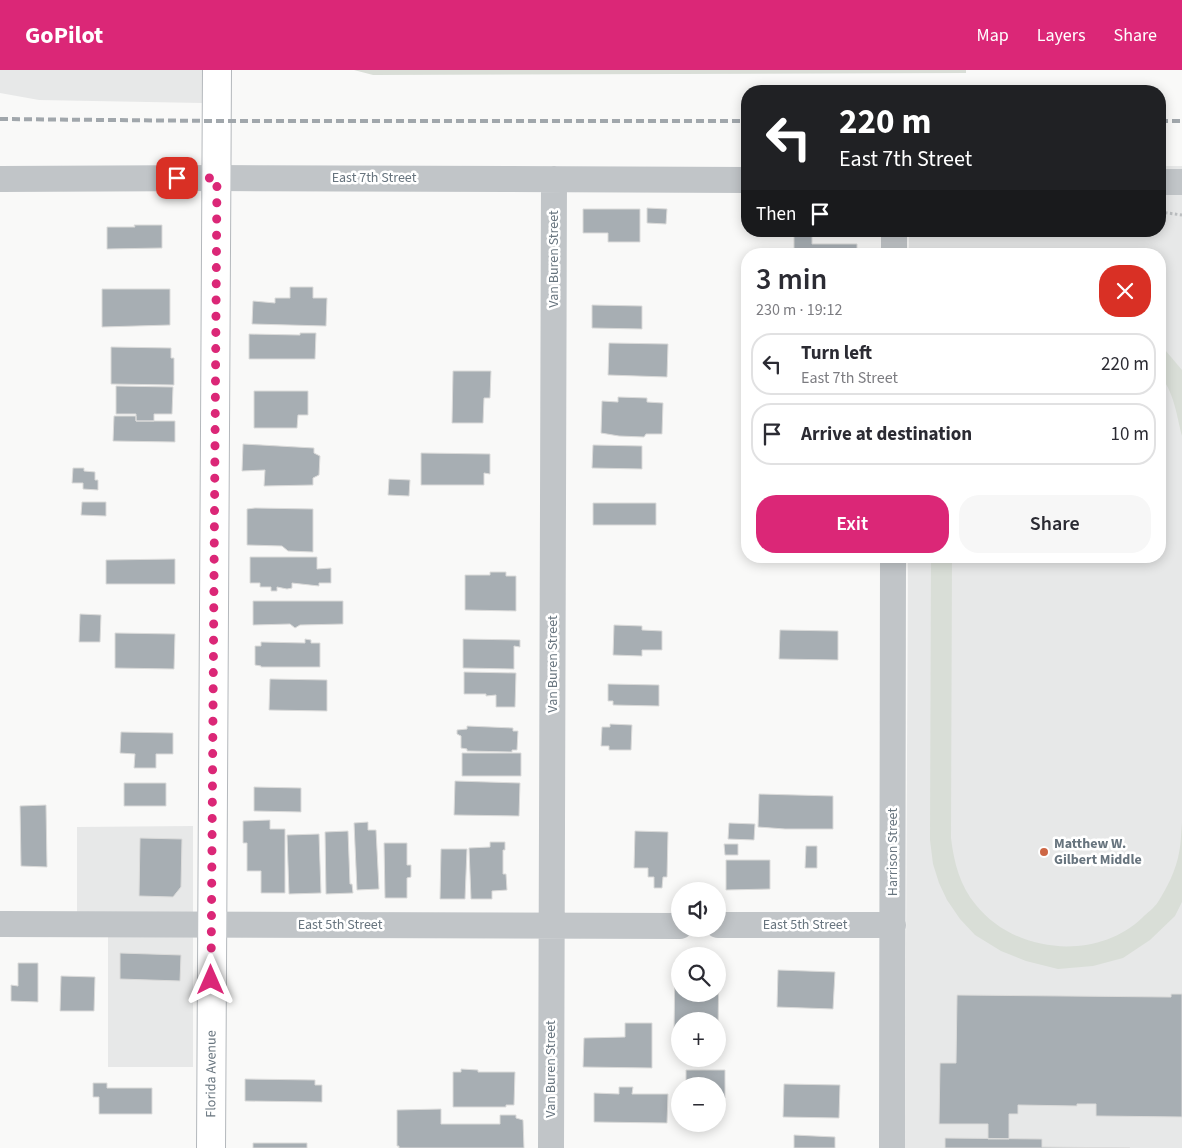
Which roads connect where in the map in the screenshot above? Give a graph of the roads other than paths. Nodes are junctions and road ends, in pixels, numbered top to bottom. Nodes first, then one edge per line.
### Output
1 (217, 70) edge
2 (217, 178) junction
3 (0, 179) edge
4 (554, 179) junction
5 (741, 180) edge
6 (1166, 182) edge
7 (1182, 182) edge
8 (893, 563) edge
9 (0, 924) edge
10 (212, 924) junction
11 (726, 925) edge
12 (893, 925) junction
13 (552, 926) junction
14 (671, 926) edge
15 (211, 1148) edge
16 (551, 1148) edge
17 (892, 1148) edge

1 - 2 street, Florida Avenue
2 - 3 street, East 7th Street
2 - 4 street, East 7th Street
2 - 10 street, Florida Avenue
4 - 5 street, East 7th Street
4 - 13 street, Van Buren Street
6 - 7 street
8 - 12 street, Harrison Street
9 - 10 street, East 5th Street
10 - 13 street, East 5th Street
10 - 15 street, Florida Avenue
11 - 12 street, East 5th Street
12 - 17 street, Harrison Street
13 - 14 street, East 5th Street
13 - 16 street, Van Buren Street

